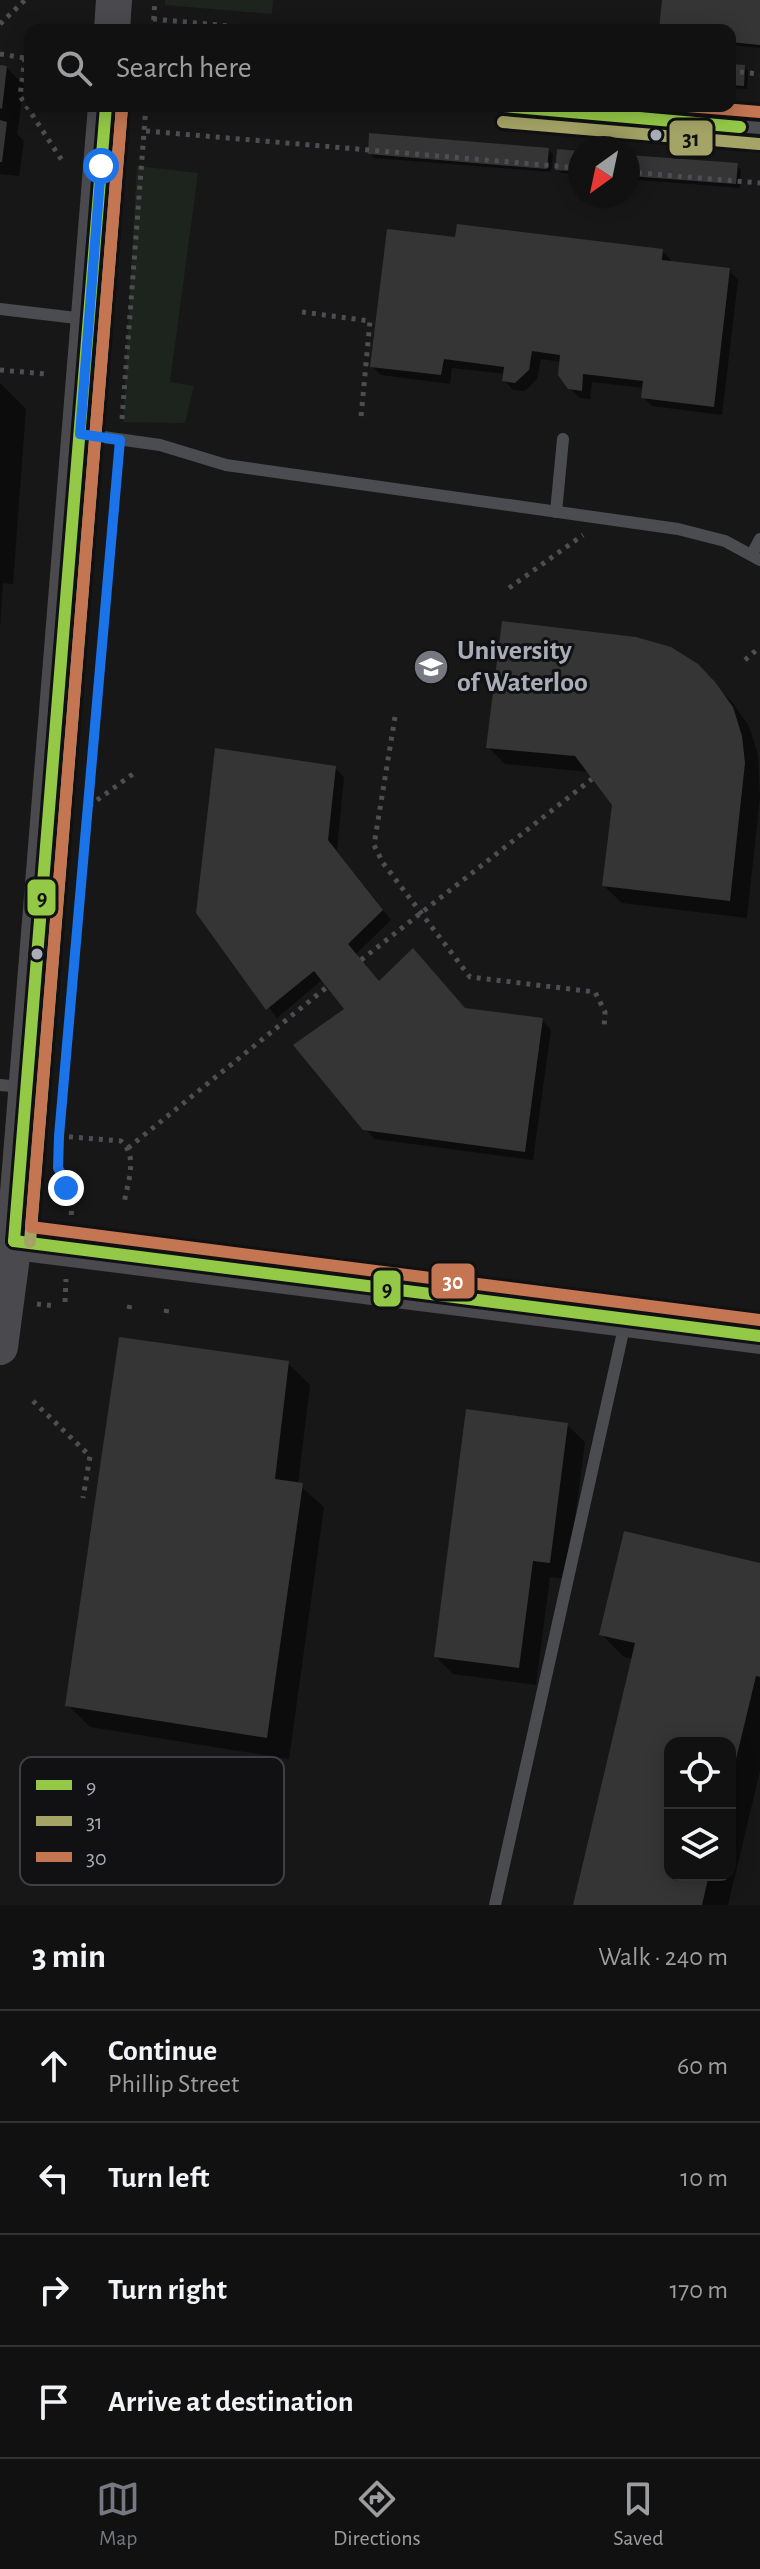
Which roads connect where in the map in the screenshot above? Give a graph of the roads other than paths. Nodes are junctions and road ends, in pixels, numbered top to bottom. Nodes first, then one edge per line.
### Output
1 (114, 0) edge
2 (112, 24) edge
3 (106, 112) edge
4 (574, 112) edge
5 (760, 128) edge
6 (0, 309) edge
7 (89, 319) junction
8 (80, 434) junction
9 (563, 439) dead end
10 (556, 512) junction
11 (760, 539) edge
12 (756, 557) edge
13 (13, 1086) edge
14 (7, 1240) edge
15 (626, 1320) junction
16 (760, 1336) edge
17 (0, 1347) edge
18 (495, 1905) edge

1 - 2 street
3 - 7 street
4 - 5 lane
6 - 7 lane
7 - 8 street
8 - 10 lane
8 - 13 street
9 - 10 lane
10 - 12 lane
11 - 12 lane
13 - 14 street
14 - 15 street
14 - 17 street
15 - 16 street
15 - 18 lane

